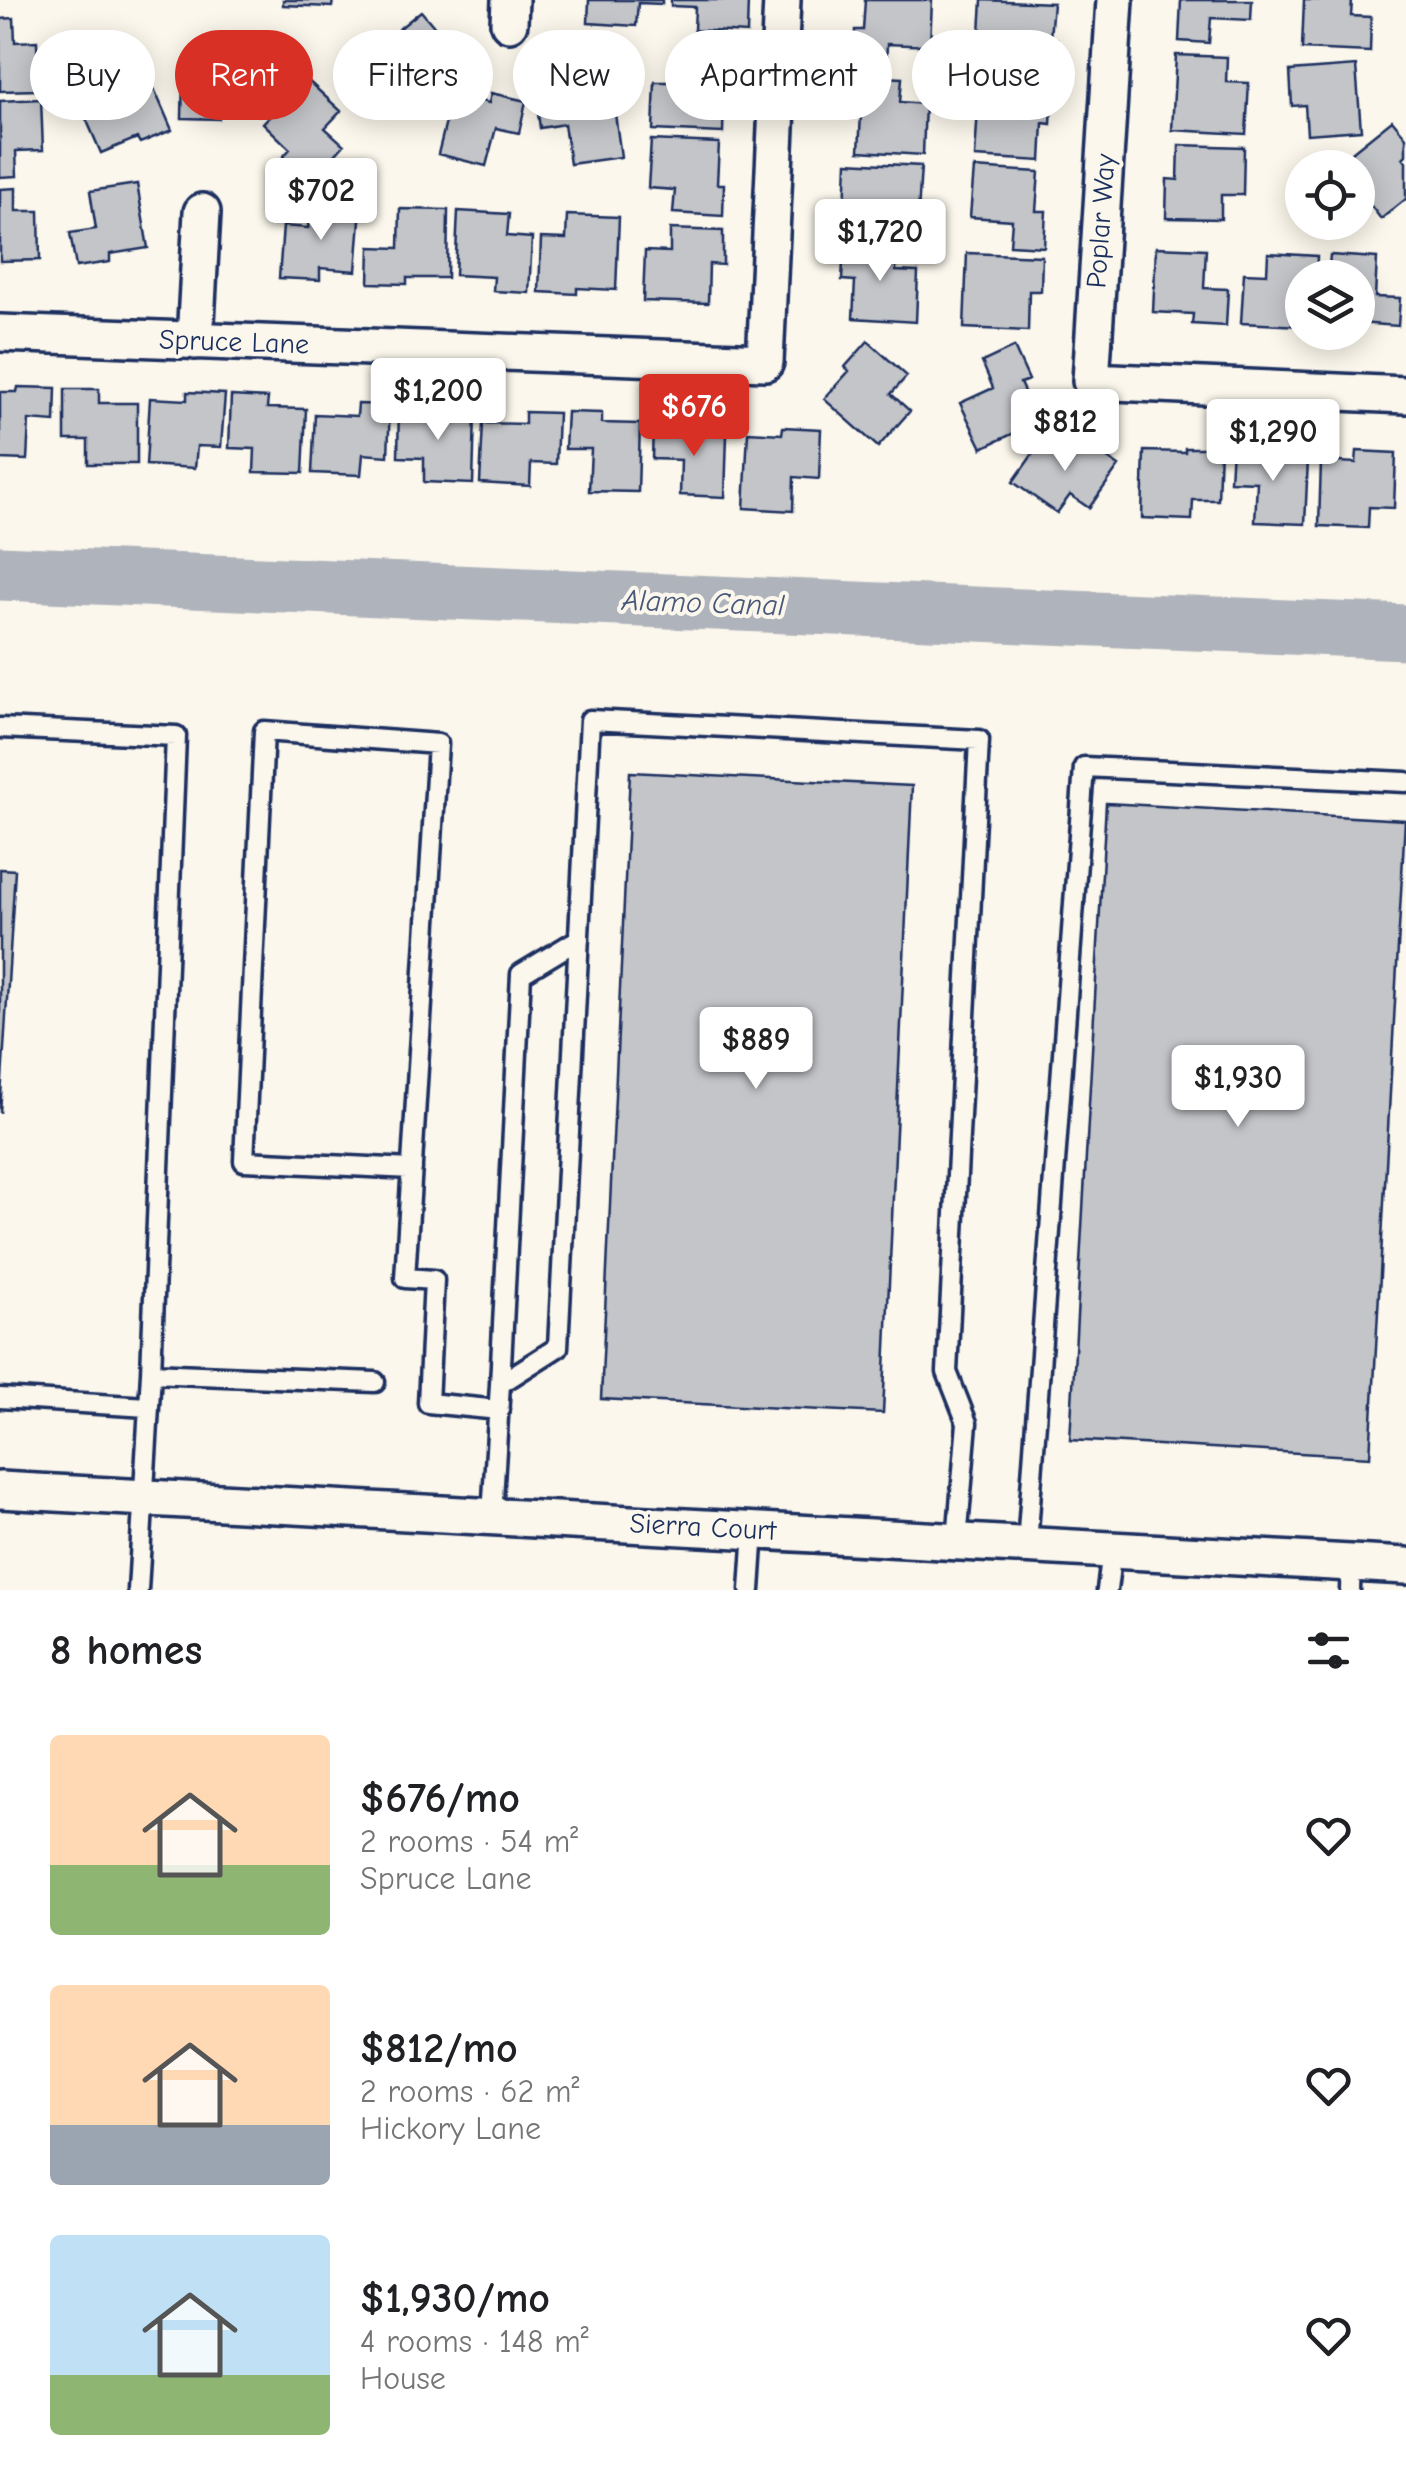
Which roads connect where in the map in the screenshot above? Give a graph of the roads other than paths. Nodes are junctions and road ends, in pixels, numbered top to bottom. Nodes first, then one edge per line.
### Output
1 (782, 0) edge
2 (1115, 0) edge
3 (202, 212) dead end
4 (0, 333) edge
5 (195, 341) junction
6 (1406, 395) edge
7 (0, 728) edge
8 (1406, 782) edge
9 (578, 938) junction
10 (412, 1169) junction
11 (151, 1373) junction
12 (375, 1382) dead end
13 (500, 1384) junction
14 (0, 1398) edge
15 (148, 1407) junction
16 (499, 1410) junction
17 (0, 1490) edge
18 (142, 1497) junction
19 (492, 1516) junction
20 (754, 1530) junction
21 (958, 1541) junction
22 (1027, 1545) junction
23 (1112, 1550) junction
24 (1406, 1566) edge
25 (1351, 1577) edge
26 (138, 1590) edge
27 (750, 1590) edge
28 (1107, 1590) edge

1 - 5 street, Spruce Lane
2 - 6 street, Poplar Way
3 - 5 street
4 - 5 street, Spruce Lane
7 - 11 lane
8 - 22 lane
9 - 13 lane
9 - 13 lane
9 - 21 lane
10 - 10 lane
10 - 16 lane
11 - 12 lane
11 - 15 lane
13 - 16 lane
14 - 15 lane
15 - 18 lane
16 - 19 lane
17 - 18 street, Sierra Court
18 - 19 street, Sierra Court
18 - 26 lane
19 - 20 street, Sierra Court
20 - 21 street, Sierra Court
20 - 27 lane
21 - 22 street, Sierra Court
22 - 23 street, Sierra Court
23 - 25 street, Sierra Court
23 - 28 lane
24 - 25 street, Sierra Court

